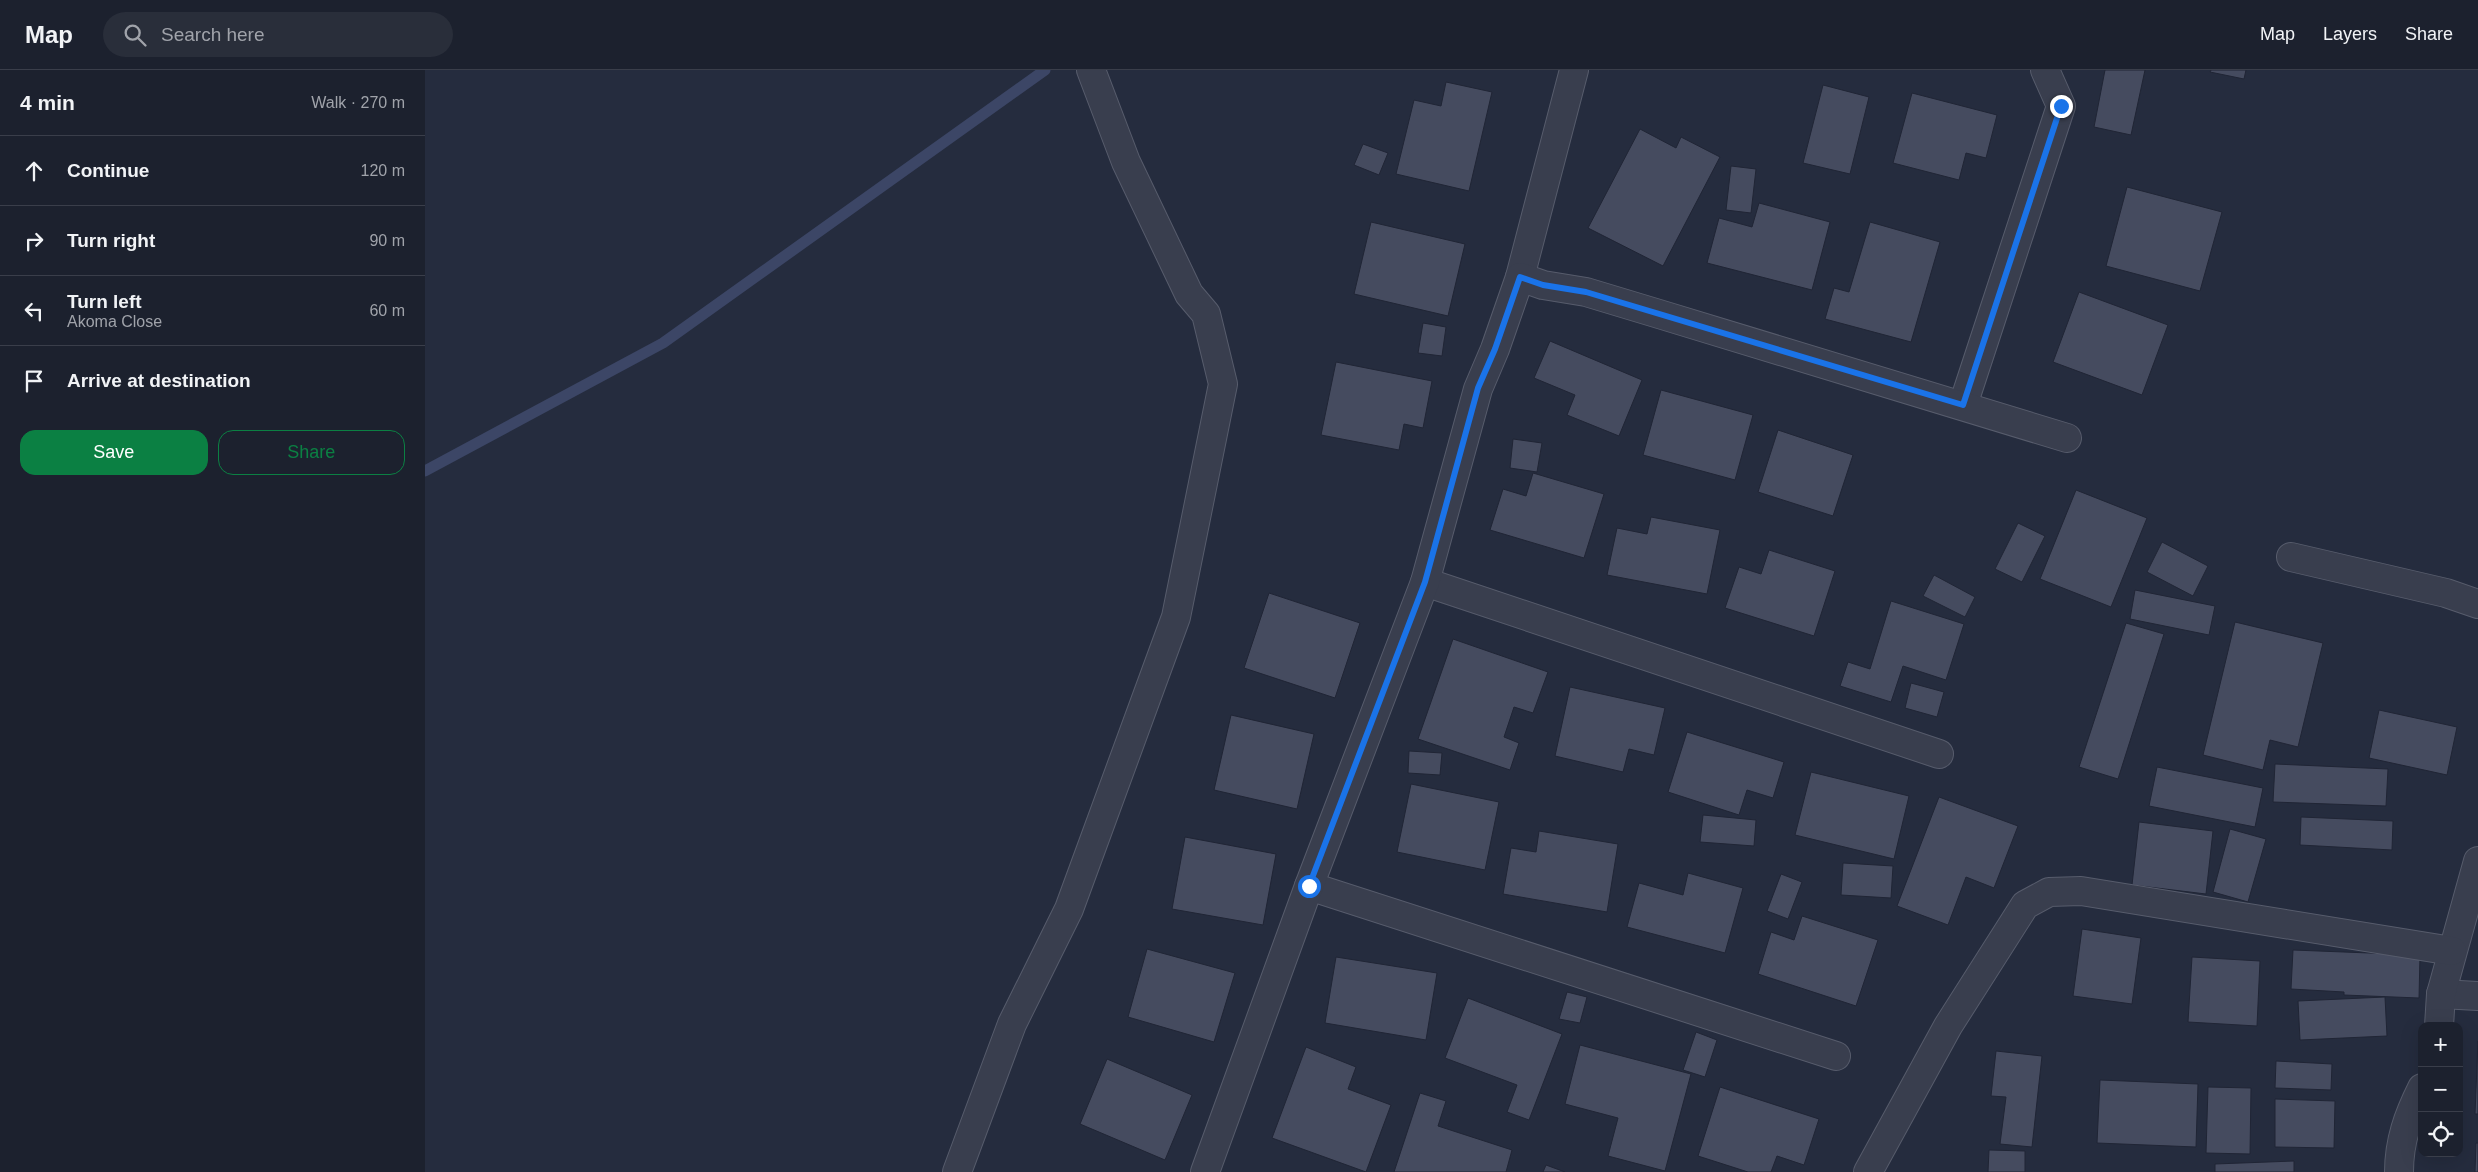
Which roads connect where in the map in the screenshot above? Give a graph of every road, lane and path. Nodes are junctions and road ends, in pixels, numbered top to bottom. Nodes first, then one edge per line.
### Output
1 (1091, 70) edge
2 (1574, 70) edge
3 (2045, 70) edge
4 (1520, 277) junction
5 (1963, 405) junction
6 (2067, 438) dead end
7 (2291, 557) dead end
8 (1425, 582) junction
9 (2478, 604) edge
10 (1939, 754) dead end
11 (2478, 861) edge
12 (1309, 886) junction
13 (2452, 951) junction
14 (2441, 994) junction
15 (2478, 996) edge
16 (2439, 1022) edge
17 (1836, 1056) dead end
18 (2418, 1096) edge
19 (957, 1172) edge
20 (1205, 1172) edge
21 (1868, 1172) edge
22 (2399, 1172) edge

1 - 19 street
2 - 4 street
3 - 5 street
4 - 5 street
4 - 8 street
5 - 6 street
7 - 9 street
8 - 10 street
8 - 12 street
11 - 13 street
12 - 17 street
12 - 20 street
13 - 14 street
13 - 21 street
14 - 15 street
14 - 16 street
18 - 22 street

